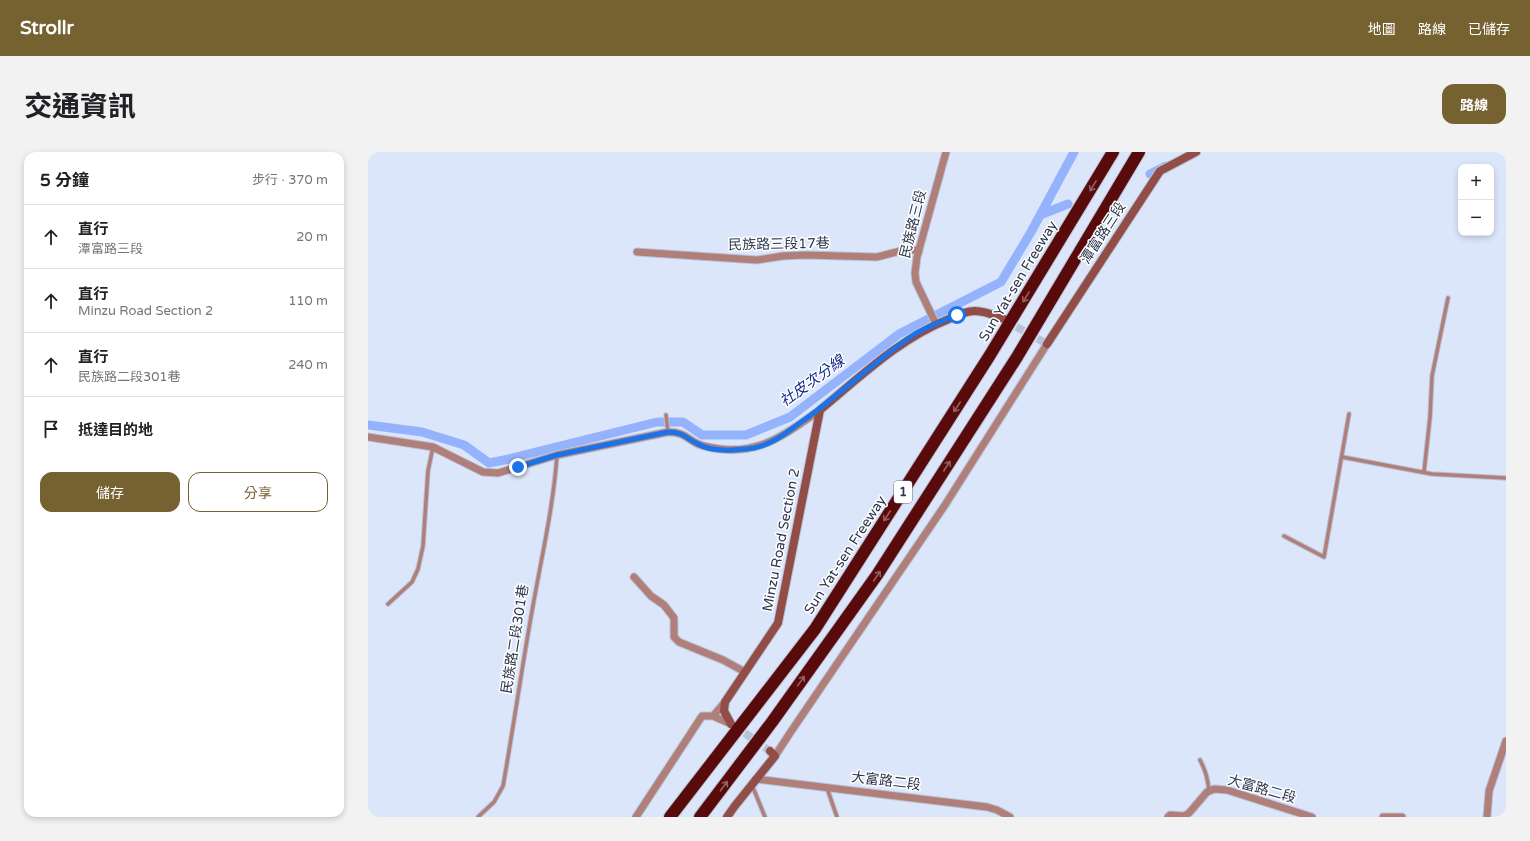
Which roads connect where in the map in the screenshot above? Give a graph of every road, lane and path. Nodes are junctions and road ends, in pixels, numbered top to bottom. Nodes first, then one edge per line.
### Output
1 (946, 152) edge
2 (1113, 152) edge
3 (1139, 152) edge
4 (1196, 152) edge
5 (919, 251) junction
6 (638, 252) dead end
7 (1448, 298) dead end
8 (1004, 319) tunnel mouth
9 (935, 322) junction
10 (1047, 344) joint
11 (820, 410) junction
12 (1349, 414) dead end
13 (666, 415) dead end
14 (668, 430) junction
15 (368, 436) edge
16 (433, 447) junction
17 (557, 455) junction
18 (1342, 457) junction
19 (1424, 472) junction
20 (1506, 478) edge
21 (1284, 536) dead end
22 (634, 577) dead end
23 (388, 604) dead end
24 (745, 672) junction
25 (725, 702) junction
26 (713, 716) junction
27 (731, 724) joint
28 (1506, 741) edge
29 (772, 753) joint
30 (1200, 760) dead end
31 (754, 782) junction
32 (826, 787) junction
33 (1209, 791) junction
34 (478, 817) edge
35 (636, 817) edge
36 (670, 817) edge
37 (700, 817) edge
38 (727, 817) edge
39 (766, 817) edge
40 (837, 817) edge
41 (1010, 817) edge
42 (1168, 817) edge
43 (1312, 817) edge
44 (1383, 817) edge
45 (1402, 817) edge
46 (1487, 817) edge

1 - 5 street, 民族路三段
2 -> 36 highway, Sun Yat-sen Freeway / 1
37 -> 3 highway, 1
4 - 10 street, 潭富路三段
5 - 6 street, 民族路三段17巷
5 - 9 street, 民族路三段
7 - 19 lane
8 - 9 street
9 - 11 street
10 - 29 street
11 - 14 street
11 - 24 street, Minzu Road Section 2
12 - 18 lane
13 - 14 lane
14 - 17 street
15 - 16 street
16 - 17 street
16 - 23 lane
17 - 34 lane, 民族路二段301巷
18 - 19 lane
18 - 21 lane
19 - 20 lane
22 - 24 street
24 - 25 street, Minzu Road Section 2
25 - 26 street
25 - 27 street
26 - 27 street
26 - 35 street
28 - 46 street
29 - 31 street
30 - 33 lane
31 - 32 street, 大富路二段
31 - 38 street
31 - 39 lane
32 - 40 lane
32 - 41 street, 大富路二段
33 - 42 street, 大富路二段
33 - 43 street, 大富路二段
44 - 45 street

